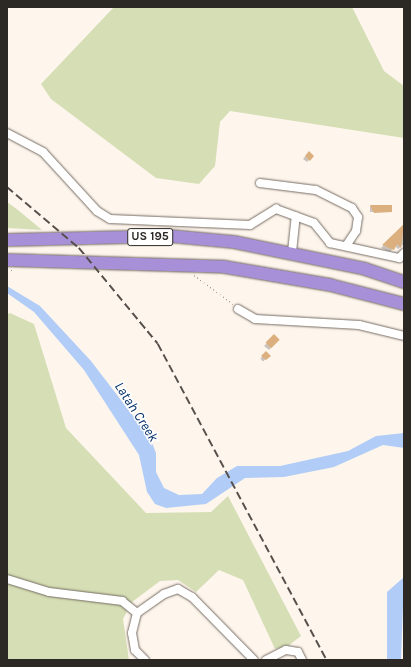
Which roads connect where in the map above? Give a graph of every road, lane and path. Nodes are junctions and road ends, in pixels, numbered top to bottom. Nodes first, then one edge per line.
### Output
1 (7, 133) edge
2 (260, 183) dead end
3 (296, 216) junction
4 (7, 237) edge
5 (28, 239) junction
6 (7, 240) edge
7 (346, 246) junction
8 (292, 252) junction
9 (404, 253) edge
10 (7, 260) edge
11 (7, 263) edge
12 (22, 265) junction
13 (7, 270) edge
14 (191, 275) dead end
15 (404, 282) edge
16 (404, 304) edge
17 (238, 309) joint
18 (404, 336) edge
19 (7, 579) edge
20 (137, 613) junction
21 (145, 660) edge
22 (254, 660) edge
23 (266, 660) edge
24 (302, 660) edge

1 - 3 street
2 - 7 street
3 - 7 street
3 - 8 street
4 - 5 highway
5 - 6 highway, US 195
5 - 8 highway, US 195
7 - 9 street
8 - 15 highway, US 195
10 - 12 highway, US 195
11 - 12 highway
12 - 13 path
12 - 16 highway, US 195
14 - 17 path
17 - 18 street
19 - 20 street
20 - 21 street
20 - 22 street
23 - 24 street

